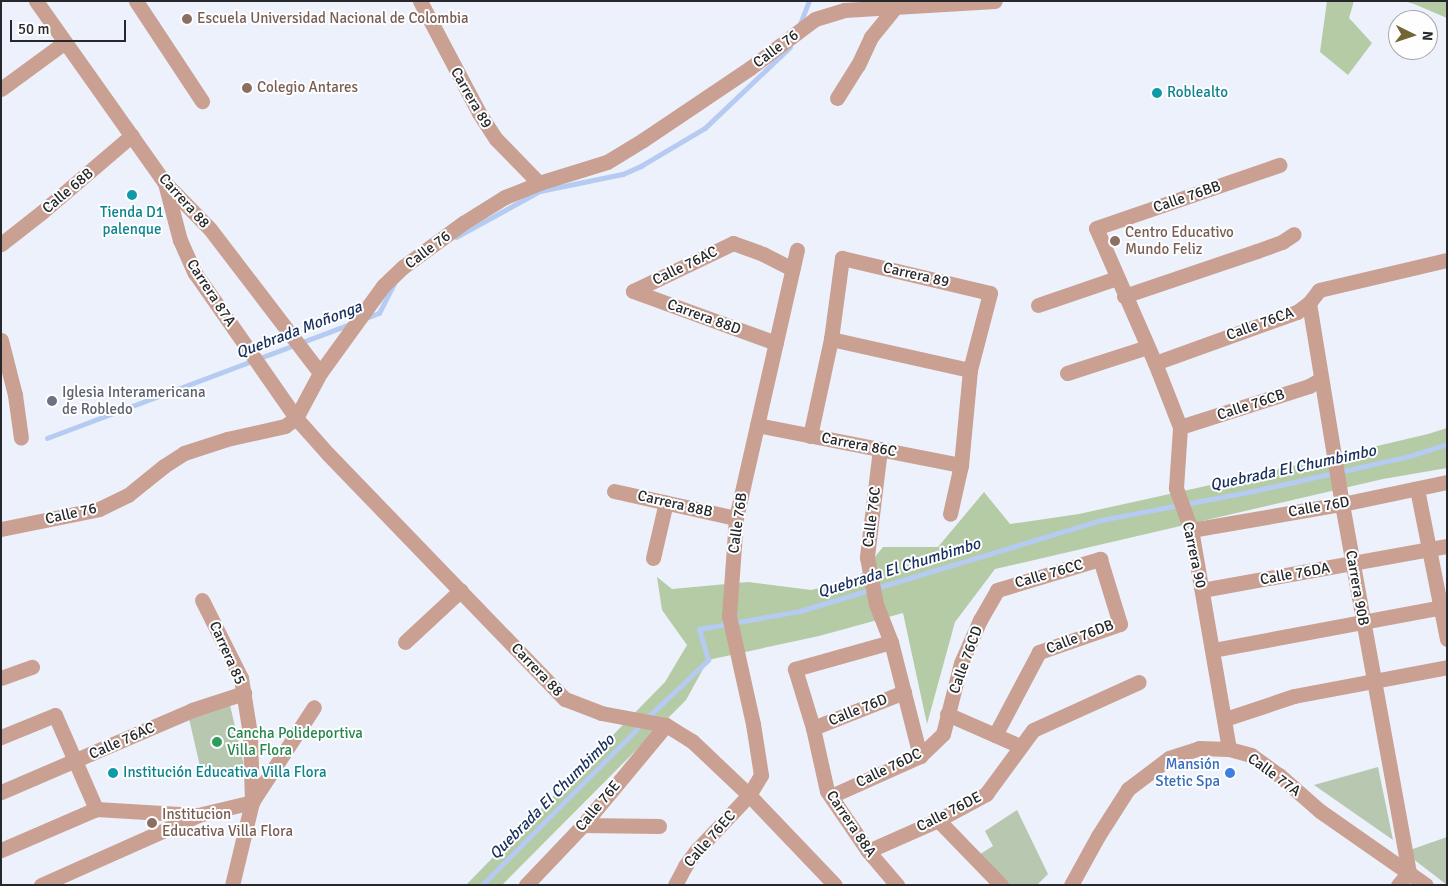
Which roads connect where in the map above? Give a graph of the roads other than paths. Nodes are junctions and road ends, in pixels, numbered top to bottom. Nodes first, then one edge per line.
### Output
1 (36, 1) edge
2 (136, 1) edge
3 (420, 1) edge
4 (995, 1) edge
5 (932, 3) edge
6 (896, 6) junction
7 (65, 42) junction
8 (1, 89) edge
9 (837, 98) dead end
10 (202, 101) dead end
11 (132, 135) junction
12 (1279, 165) dead end
13 (165, 183) junction
14 (539, 183) junction
15 (1096, 228) joint
16 (1294, 234) dead end
17 (1, 244) edge
18 (796, 250) dead end
19 (1447, 260) edge
20 (792, 269) junction
21 (1116, 278) junction
22 (633, 291) joint
23 (1124, 296) junction
24 (1309, 303) junction
25 (1038, 305) dead end
26 (831, 338) junction
27 (1, 340) edge
28 (776, 343) junction
29 (1148, 347) junction
30 (1155, 363) junction
31 (970, 370) junction
32 (320, 372) junction
33 (1067, 373) dead end
34 (1321, 379) junction
35 (296, 418) junction
36 (757, 425) junction
37 (1180, 428) junction
38 (810, 436) junction
39 (21, 438) dead end
40 (880, 449) junction
41 (961, 465) junction
42 (1447, 482) edge
43 (1416, 489) junction
44 (614, 490) dead end
45 (666, 502) junction
46 (1342, 504) junction
47 (950, 514) dead end
48 (736, 518) junction
49 (1, 530) edge
50 (1191, 530) junction
51 (1447, 546) edge
52 (1429, 549) junction
53 (653, 558) dead end
54 (1100, 559) joint
55 (1352, 563) junction
56 (461, 590) junction
57 (997, 590) joint
58 (1202, 590) junction
59 (202, 600) dead end
60 (1444, 607) edge
61 (1363, 622) junction
62 (1447, 639) edge
63 (405, 642) dead end
64 (891, 642) junction
65 (1212, 650) junction
66 (32, 667) dead end
67 (1447, 667) edge
68 (1, 678) edge
69 (1374, 680) junction
70 (1139, 682) dead end
71 (904, 692) junction
72 (244, 693) junction
73 (314, 707) dead end
74 (947, 714) junction
75 (1224, 719) junction
76 (659, 723) junction
77 (813, 728) junction
78 (943, 734) joint
79 (995, 735) junction
80 (1, 738) edge
81 (1020, 746) junction
82 (1230, 749) junction
83 (920, 756) junction
84 (75, 762) junction
85 (1, 792) edge
86 (749, 795) junction
87 (831, 796) junction
88 (252, 802) junction
89 (96, 808) junction
90 (198, 816) junction
91 (938, 820) junction
92 (583, 824) junction
93 (659, 826) dead end
94 (1, 850) edge
95 (868, 851) junction
96 (1409, 872) junction
97 (41, 885) edge
98 (232, 885) edge
99 (526, 885) edge
100 (676, 885) edge
101 (836, 885) edge
102 (897, 885) edge
103 (1001, 885) edge
104 (1071, 885) edge
105 (1398, 885) edge
106 (1426, 885) edge

1 - 7 street, Carrera 88
2 - 10 street
3 - 14 street, Carrera 89
4 - 5 street, Calle 76
5 - 6 street, Calle 76
6 - 9 street
6 - 14 street, Calle 76
7 - 8 street
7 - 11 street, Carrera 88
11 - 13 street, Carrera 88
11 - 17 street, Calle 68B
12 - 15 street, Calle 76BB
13 - 32 street, Carrera 88
13 - 35 street, Carrera 87A
14 - 32 street, Calle 76
15 - 21 street, Carrera 90
16 - 23 street
18 - 20 street, Calle 76B
19 - 24 street, Calle 76CA
20 - 22 street, Calle 76AC
20 - 28 street, Calle 76B
21 - 23 street, Carrera 90
21 - 25 street
22 - 28 street, Carrera 88D
23 - 29 street, Carrera 90
24 - 30 street, Calle 76CA
24 - 34 street, Carrera 90B
26 - 31 street
26 - 31 street, Carrera 89
26 - 38 street
27 - 39 street
28 - 36 street, Calle 76B
29 - 30 street, Carrera 90
29 - 33 street
30 - 37 street, Carrera 90
31 - 41 street
32 - 35 street, Calle 76
34 - 37 street, Calle 76CB
34 - 46 street, Carrera 90B
35 - 49 street, Calle 76
35 - 56 street, Carrera 88
36 - 38 street, Carrera 86C
36 - 48 street, Calle 76B
37 - 50 street, Carrera 90
38 - 40 street, Carrera 86C
40 - 41 street, Carrera 86C
40 - 64 street, Calle 76C
41 - 47 street
42 - 43 street, Calle 76D
43 - 46 street, Calle 76D
43 - 52 street
44 - 45 street, Carrera 88B
45 - 48 street, Carrera 88B
45 - 53 street
46 - 50 street, Calle 76D
46 - 55 street, Carrera 90B
48 - 86 street, Calle 76B
50 - 58 street, Carrera 90
51 - 52 street, Calle 76DA
52 - 55 street, Calle 76DA
52 - 60 street
54 - 57 street, Calle 76CC
54 - 79 street, Calle 76DB
55 - 58 street, Calle 76DA
55 - 61 street, Carrera 90B
56 - 63 street
56 - 76 street, Carrera 88
57 - 74 street, Calle 76CD
58 - 65 street, Carrera 90
59 - 72 street, Carrera 85
60 - 61 street
60 - 62 street
61 - 65 street
61 - 69 street, Carrera 90B
64 - 71 street
64 - 77 street, Carrera 88A
65 - 75 street, Carrera 90
66 - 68 street
67 - 69 street
69 - 75 street
69 - 96 street, Carrera 90B
70 - 81 street, Calle 76DE
71 - 77 street, Calle 76D
71 - 83 street
72 - 84 street, Calle 76AC
72 - 88 street, Carrera 85
73 - 88 street
74 - 78 street, Calle 76CD
74 - 79 street
75 - 82 street, Carrera 90
76 - 86 street, Carrera 88
76 - 92 street, Calle 76E
77 - 87 street, Carrera 88A
78 - 83 street, Calle 76DC
79 - 81 street
80 - 84 street
81 - 91 street, Calle 76DE
82 - 96 street, Calle 77A
82 - 104 street, Calle 77A
83 - 87 street, Calle 76DC
84 - 85 street, Calle 76AC
84 - 89 street
86 - 100 street, Calle 76EC
86 - 101 street, Carrera 88
87 - 95 street, Carrera 88A
88 - 90 street
88 - 98 street, Carrera 85
89 - 90 street
89 - 94 street
90 - 97 street
91 - 95 street, Calle 76DE
91 - 103 street
92 - 93 street
92 - 99 street, Calle 76E
95 - 102 street, Carrera 88A
96 - 105 street
96 - 106 street, Calle 77A

